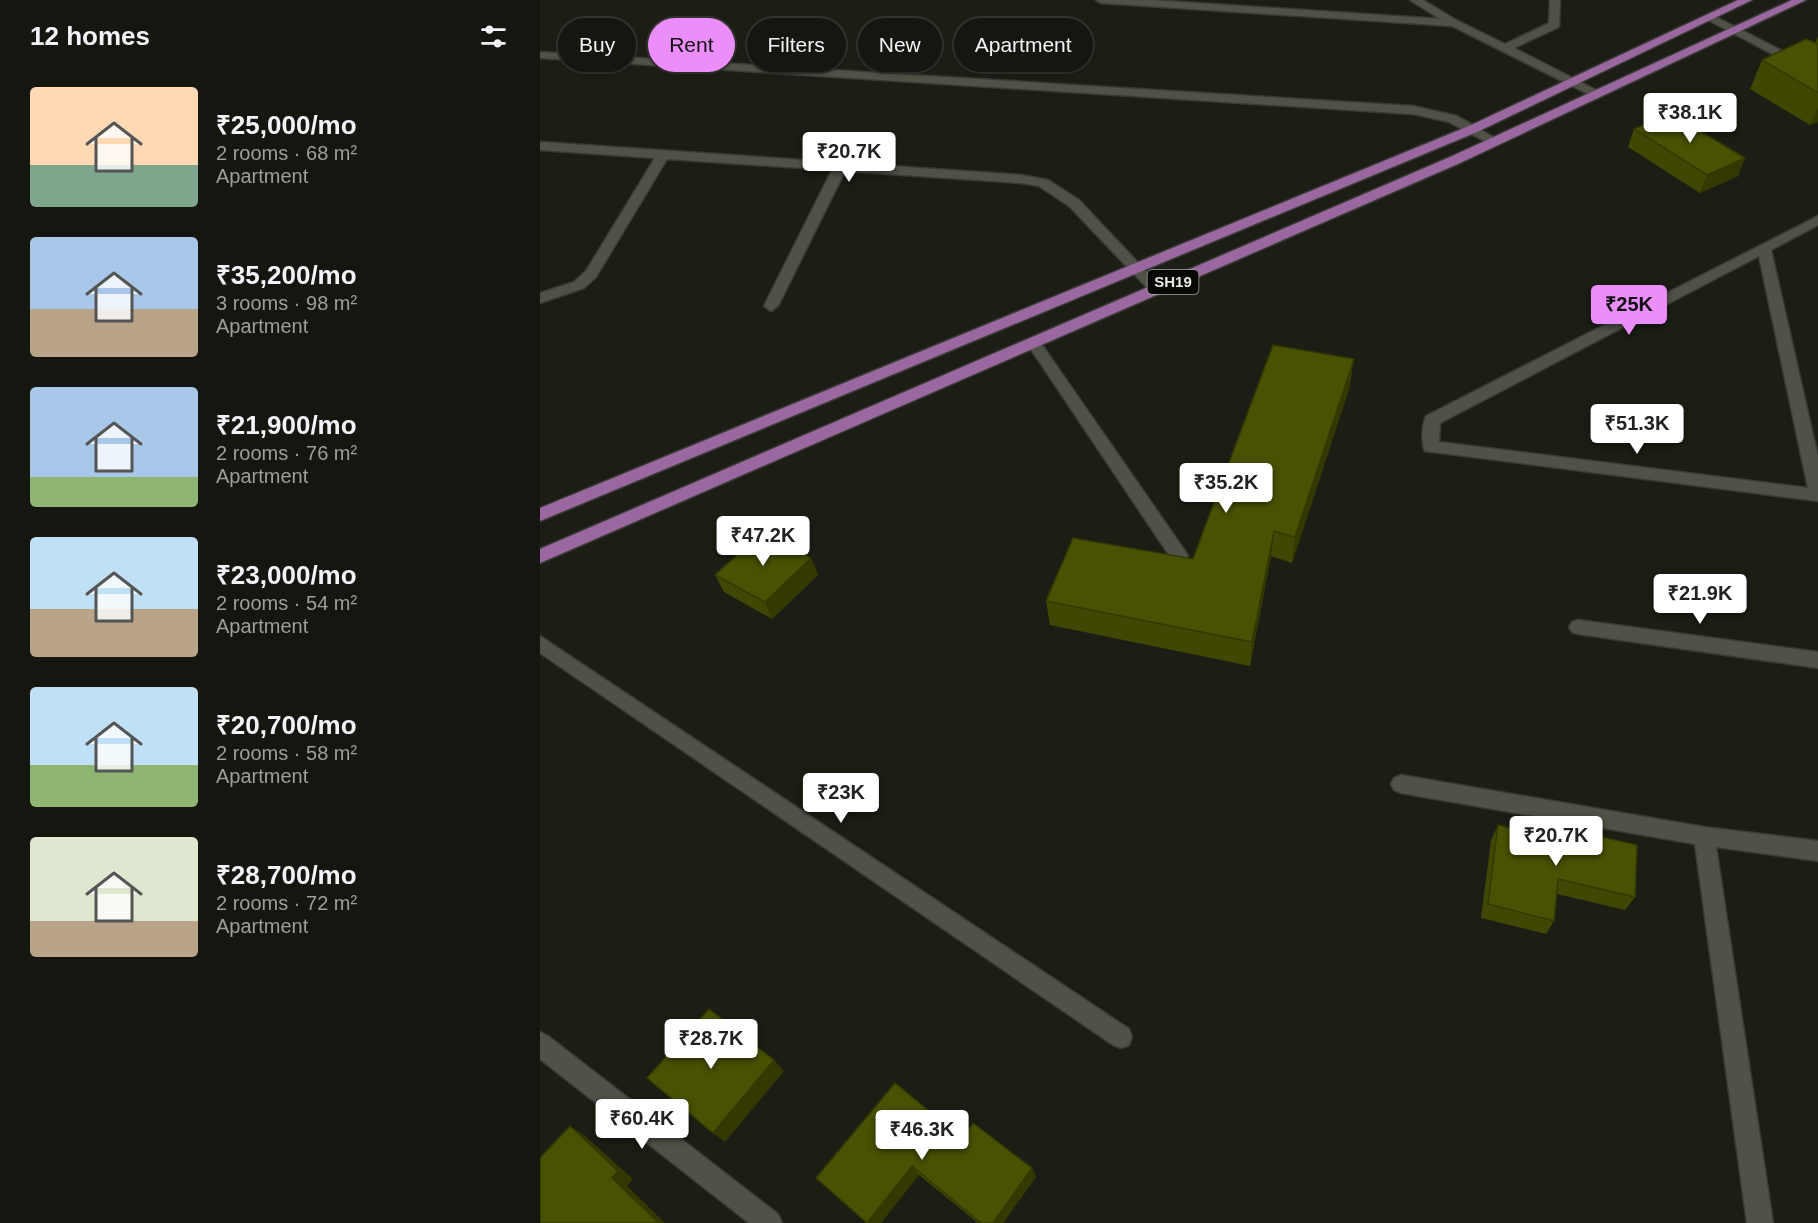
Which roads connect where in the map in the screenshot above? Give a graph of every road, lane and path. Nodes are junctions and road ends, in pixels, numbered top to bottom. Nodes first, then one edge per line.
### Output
1 (1101, 0) edge
2 (1415, 0) edge
3 (1555, 0) edge
4 (1747, 0) edge
5 (1802, 0) edge
6 (1710, 17) junction
7 (1454, 23) junction
8 (1735, 30) junction
9 (1505, 48) junction
10 (540, 55) edge
11 (1818, 74) edge
12 (1575, 82) junction
13 (1598, 94) junction
14 (1473, 129) junction
15 (1494, 141) junction
16 (540, 146) edge
17 (663, 156) junction
18 (840, 167) junction
19 (1818, 220) edge
20 (1764, 248) junction
21 (1137, 270) junction
22 (1156, 289) junction
23 (540, 298) edge
24 (771, 306) dead end
25 (1033, 342) junction
26 (1818, 495) edge
27 (540, 515) edge
28 (540, 556) edge
29 (1179, 556) edge
30 (1578, 627) dead end
31 (540, 643) edge
32 (1818, 660) edge
33 (1401, 784) dead end
34 (1704, 836) junction
35 (1818, 851) edge
36 (1121, 1037) dead end
37 (540, 1044) edge
38 (769, 1223) edge
39 (1760, 1223) edge

1 - 7 street
2 - 7 street
3 - 9 street
4 - 6 main road, SH19
5 - 8 main road, SH19
6 - 8 street
6 - 12 main road, SH19
7 - 9 street
8 - 11 street
8 - 13 main road, SH19
9 - 12 street
10 - 14 street
12 - 13 street
12 - 14 main road, SH19
13 - 15 main road, SH19
14 - 15 street
14 - 21 main road, SH19
15 - 22 main road, SH19
16 - 17 street
17 - 18 street
17 - 23 street
18 - 21 street
18 - 24 street
19 - 20 street
20 - 26 street
20 - 26 street
21 - 22 street
21 - 27 main road, SH19
22 - 25 main road, SH19
25 - 28 main road, SH19
25 - 29 street
30 - 32 street
31 - 36 street
33 - 34 street
34 - 35 street
34 - 39 street
37 - 38 street

